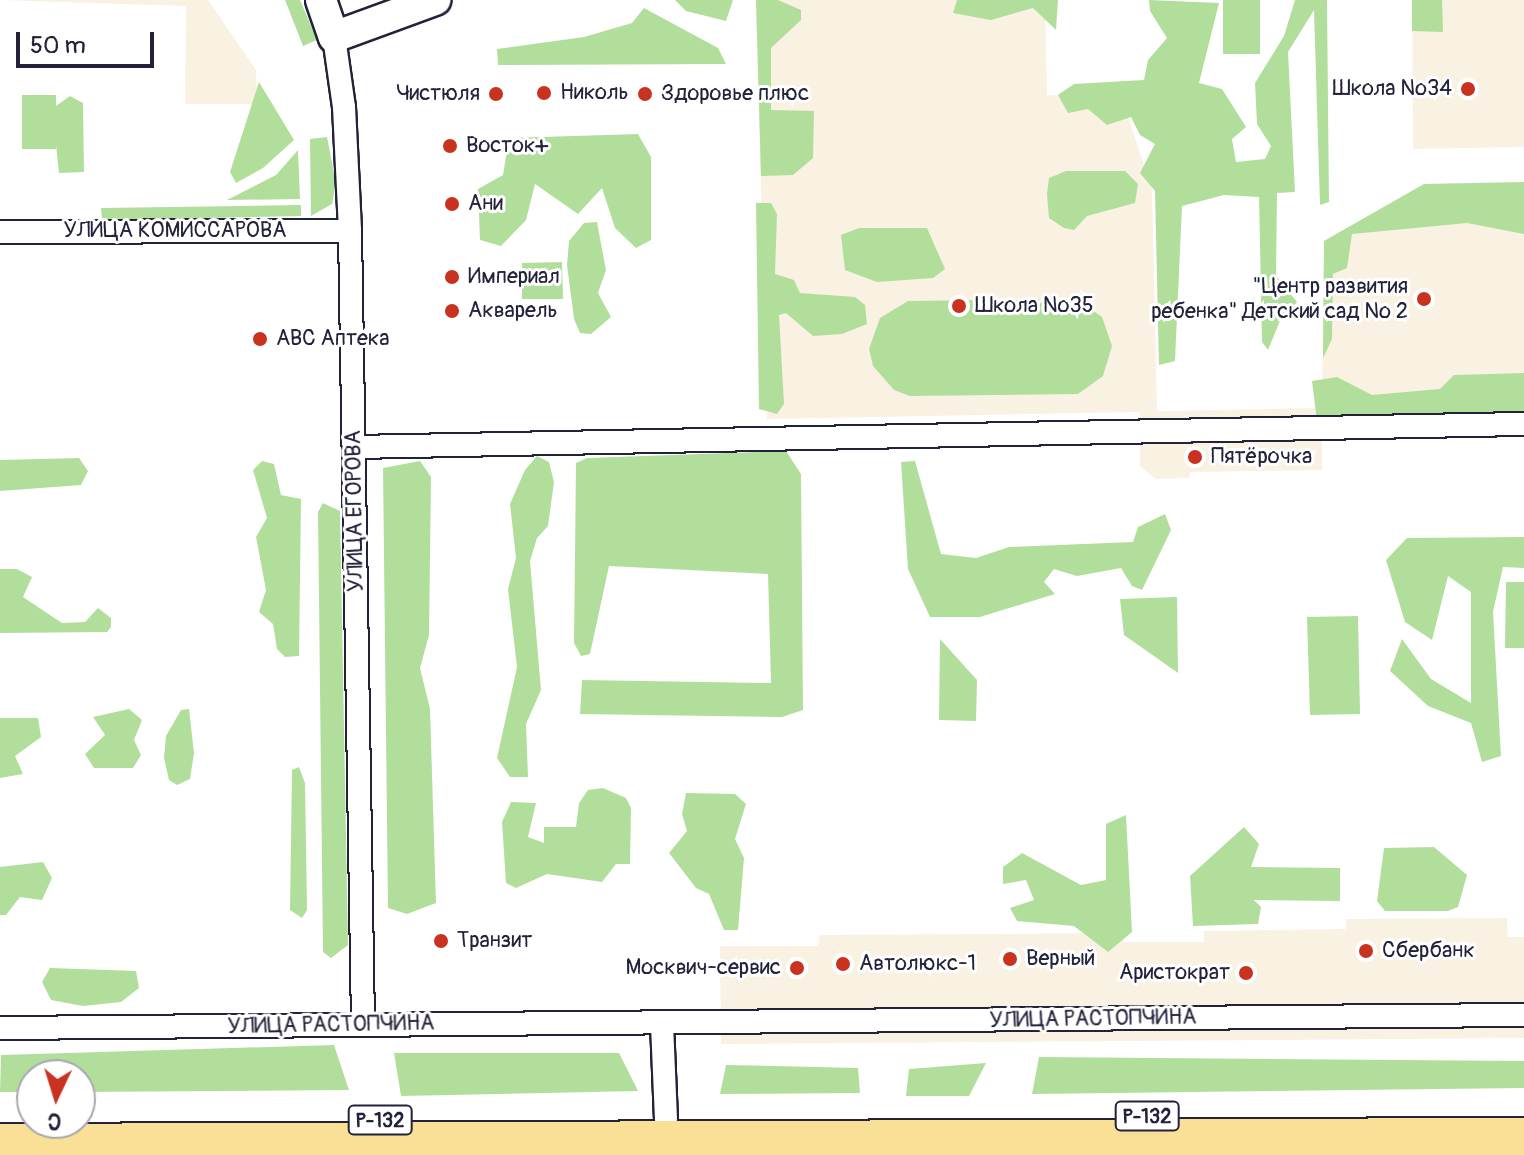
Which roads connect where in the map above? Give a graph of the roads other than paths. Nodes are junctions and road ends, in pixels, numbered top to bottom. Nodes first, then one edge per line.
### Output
1 (321, 0) edge
2 (435, 0) edge
3 (334, 37) junction
4 (350, 231) junction
5 (0, 232) edge
6 (1524, 424) edge
7 (355, 447) junction
8 (1524, 1015) edge
9 (363, 1024) junction
10 (662, 1024) junction
11 (0, 1028) edge
12 (1524, 1112) edge
13 (666, 1119) junction
14 (96, 1121) edge
15 (1524, 1137) edge
16 (0, 1143) edge
17 (556, 1148) edge

1 - 3 main road, УЛИЦА ЕГОРОВА
2 - 3 main road
3 - 4 street, УЛИЦА ЕГОРОВА
4 - 5 street, УЛИЦА КОМИССАРОВА
4 - 7 street, УЛИЦА ЕГОРОВА
6 - 7 street
7 - 9 street, УЛИЦА ЕГОРОВА
8 - 10 street, УЛИЦА РАСТОПЧИНА
9 - 10 street, УЛИЦА РАСТОПЧИНА
9 - 11 street, УЛИЦА РАСТОПЧИНА
10 - 13 street
12 - 13 highway, Р-132
13 - 14 highway, Р-132
15 - 17 highway, Р-132
16 - 17 highway, Р-132

